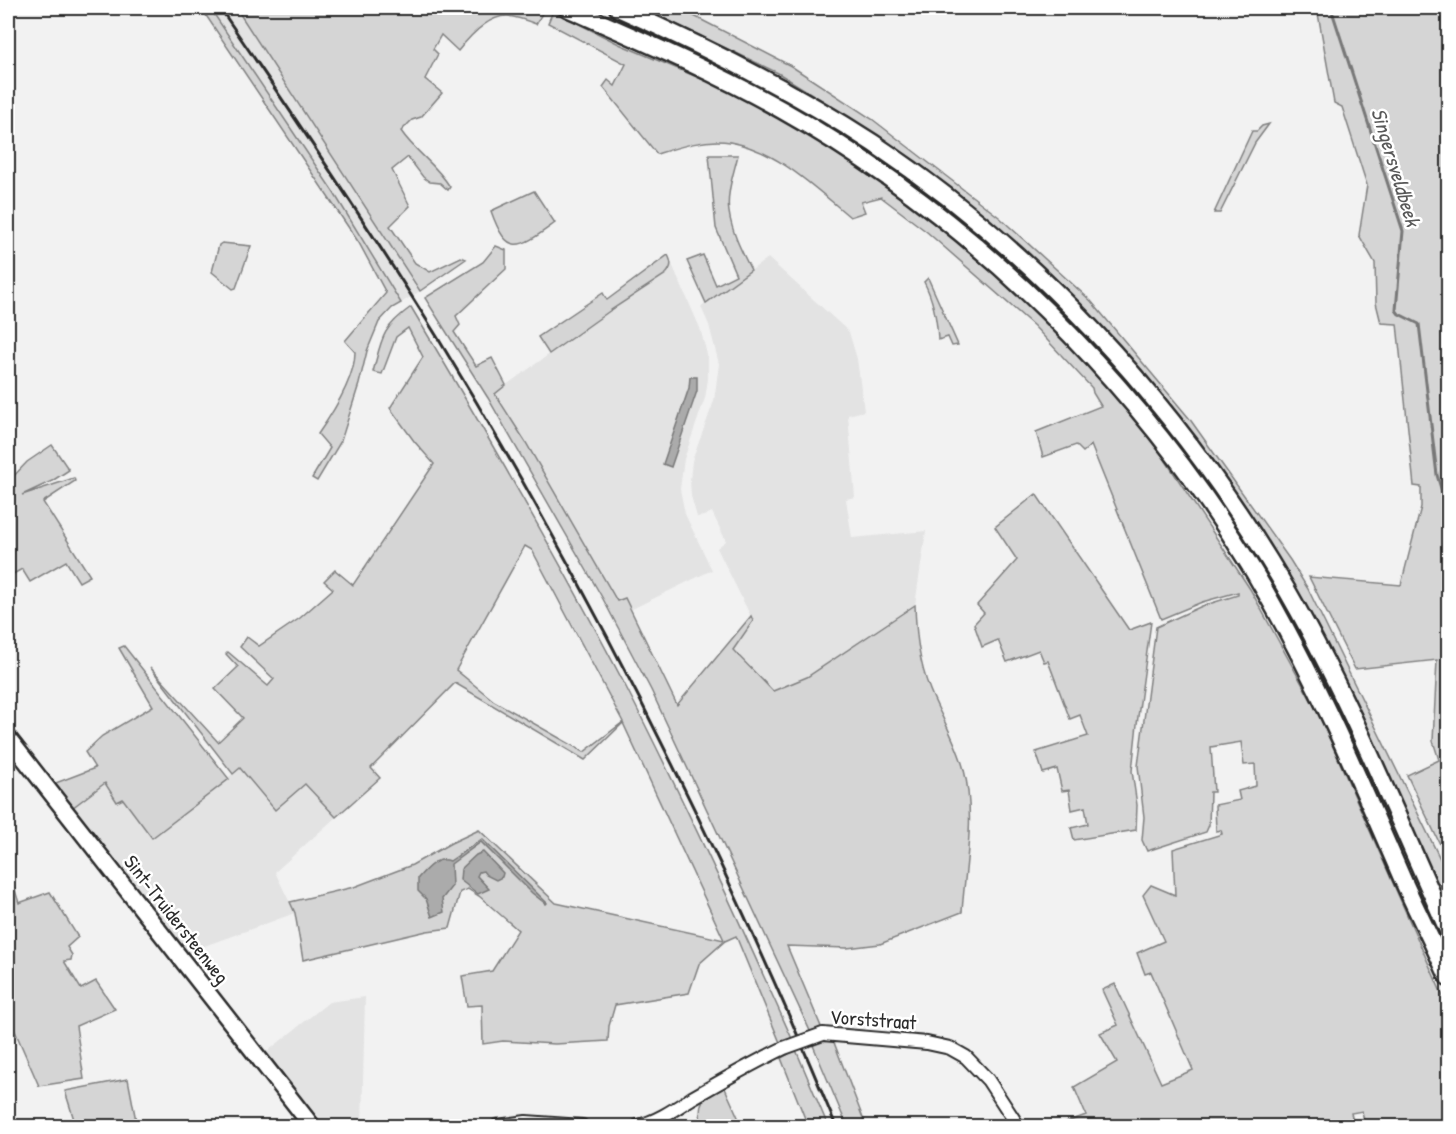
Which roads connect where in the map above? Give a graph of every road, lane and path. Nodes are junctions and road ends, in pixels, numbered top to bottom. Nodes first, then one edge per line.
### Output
1 (618, 8) edge
2 (570, 9) edge
3 (8, 738) edge
4 (1449, 930) edge
5 (1449, 977) edge
6 (312, 1126) edge
7 (497, 1126) edge
8 (582, 1126) edge
9 (638, 1126) edge
10 (1018, 1126) edge

1 - 4 highway
2 - 5 highway
3 - 6 main road, Sint-Truidersteenweg
7 - 8 street
9 - 10 street, Vorststraat, bridge

